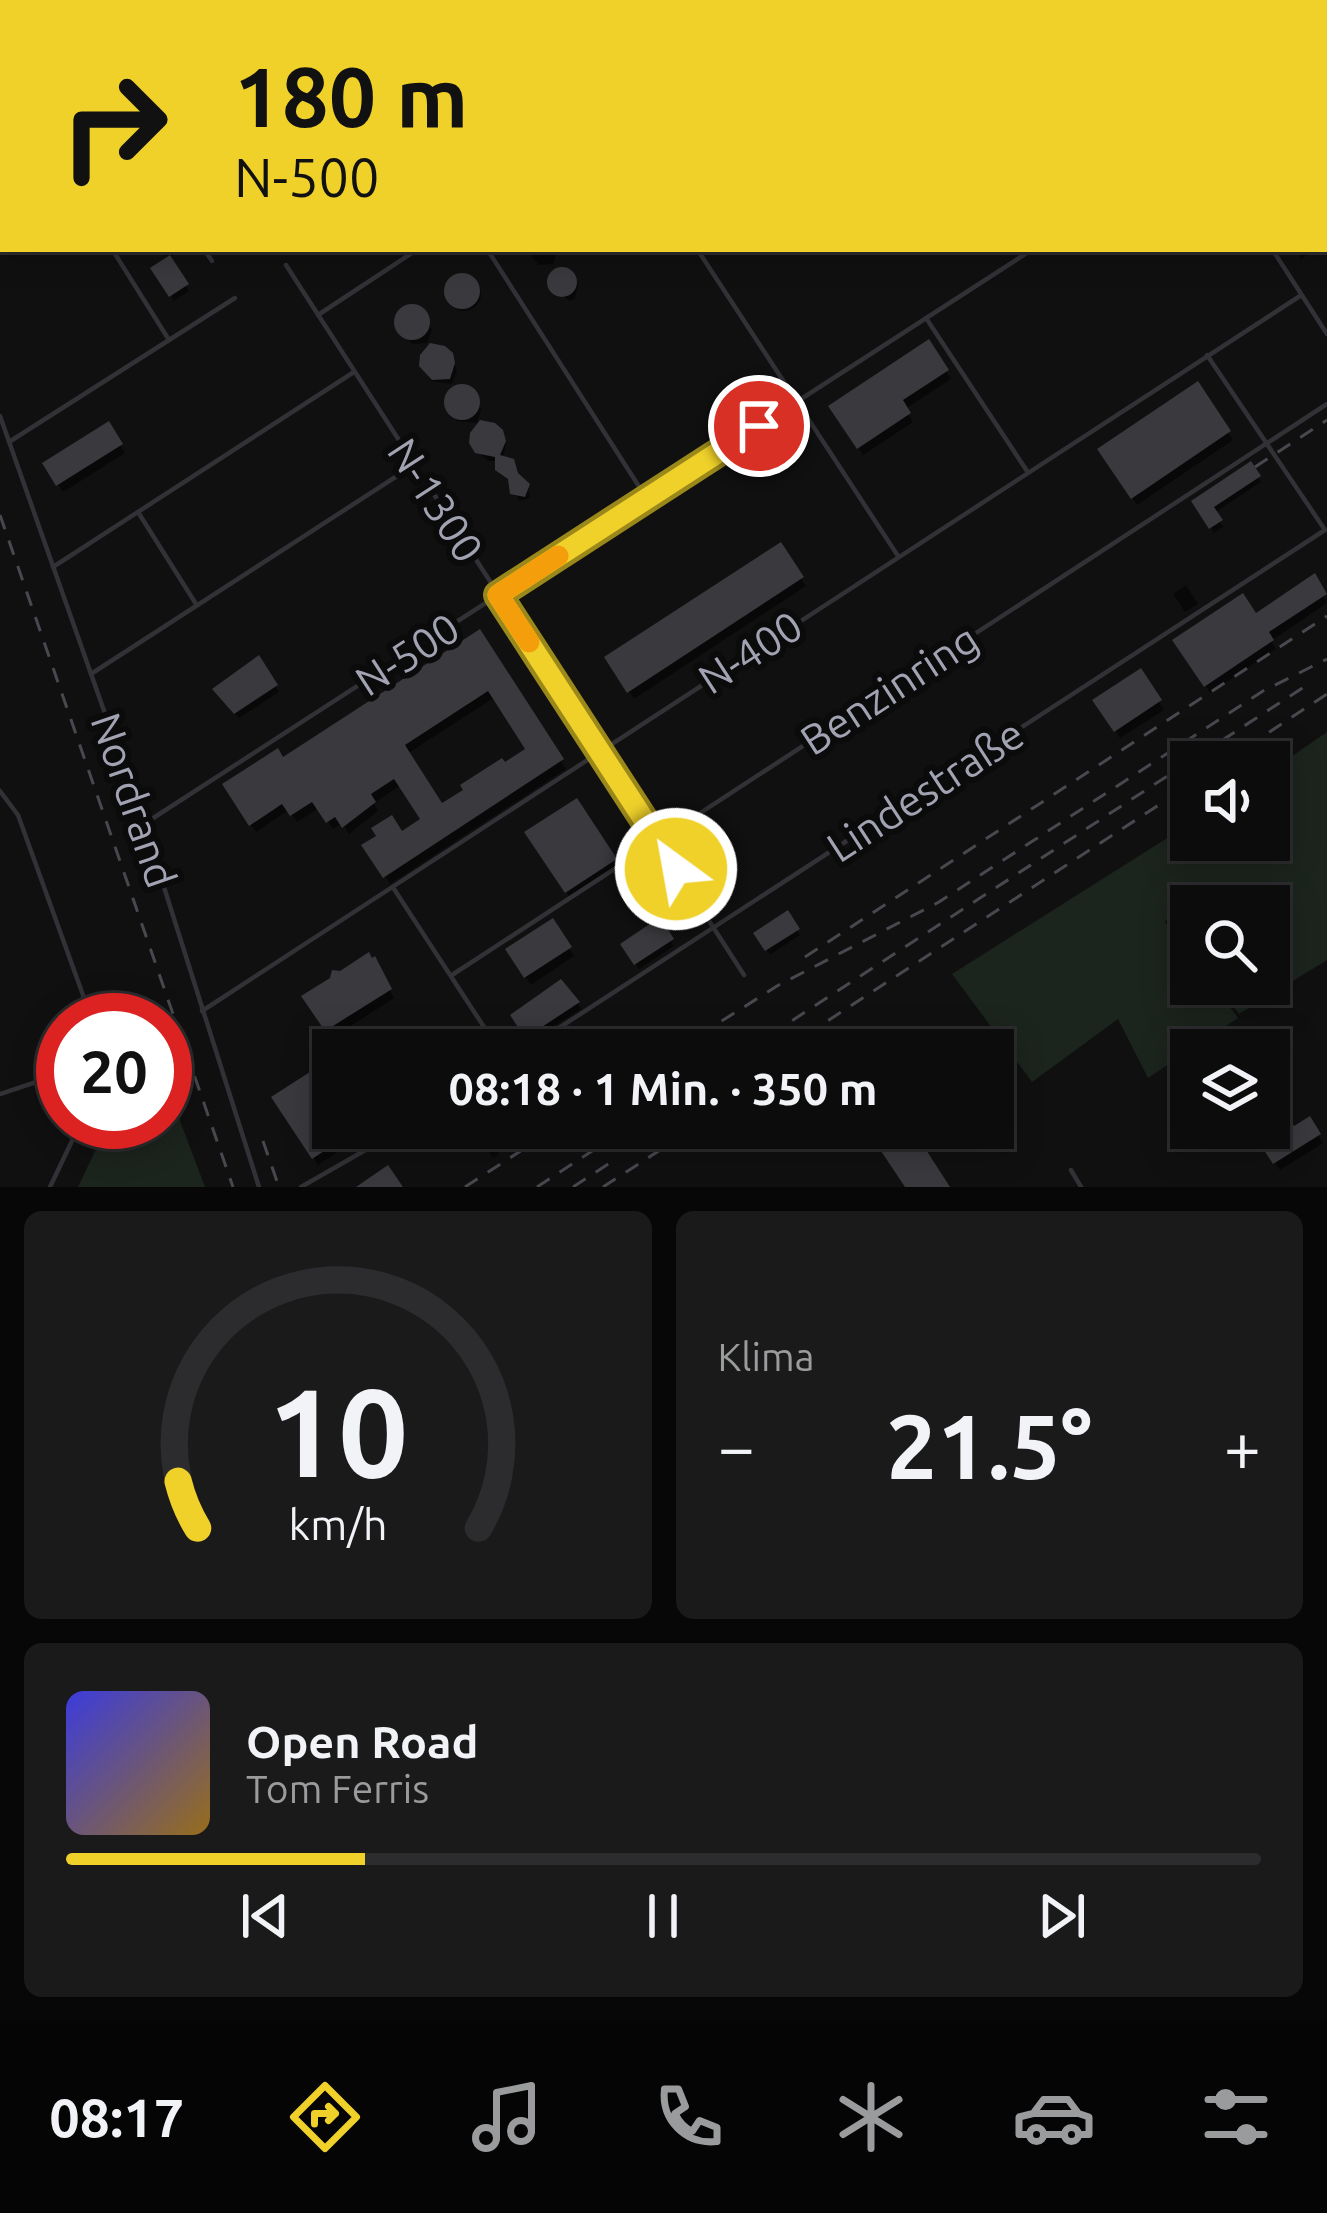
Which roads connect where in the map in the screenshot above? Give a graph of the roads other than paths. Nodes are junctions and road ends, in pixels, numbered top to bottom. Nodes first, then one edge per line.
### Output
1 (114, 252) edge
2 (206, 252) edge
3 (413, 252) edge
4 (489, 252) edge
5 (699, 252) edge
6 (1028, 252) edge
7 (1274, 252) edge
8 (212, 261) dead end
9 (286, 265) dead end
10 (1300, 296) junction
11 (235, 298) dead end
12 (318, 315) junction
13 (926, 318) junction
14 (1327, 334) edge
15 (169, 340) junction
16 (1207, 354) junction
17 (355, 373) junction
18 (797, 402) junction
19 (1327, 404) edge
20 (0, 416) edge
21 (9, 442) junction
22 (1266, 443) junction
23 (414, 465) junction
24 (1027, 472) junction
25 (647, 499) junction
26 (138, 512) junction
27 (1324, 530) edge
28 (898, 556) junction
29 (53, 567) junction
30 (498, 595) junction
31 (197, 606) junction
32 (91, 674) junction
33 (601, 750) junction
34 (0, 791) edge
35 (144, 824) junction
36 (658, 840) junction
37 (394, 887) junction
38 (713, 928) junction
39 (452, 975) junction
40 (745, 975) dead end
41 (82, 993) edge
42 (202, 1010) junction
43 (486, 1029) edge
44 (557, 1029) edge
45 (36, 1082) edge
46 (0, 1094) edge
47 (68, 1149) edge
48 (369, 1149) edge
49 (1070, 1170) dead end
50 (50, 1187) edge
51 (259, 1187) edge
52 (301, 1187) edge
53 (1081, 1187) edge

1 - 15 lane
2 - 8 lane
3 - 12 lane
4 - 25 lane
5 - 18 lane
6 - 13 lane, N-500
7 - 10 lane
9 - 12 lane, N-1300
10 - 14 lane
10 - 16 lane, N-400
11 - 15 lane
12 - 17 lane, N-1300
13 - 18 lane, N-500
13 - 24 lane
15 - 21 lane
16 - 22 lane
16 - 24 lane, N-400
17 - 23 lane, N-1300
17 - 26 lane
18 - 25 lane, N-500
18 - 28 lane
19 - 22 lane, Benzinring
20 - 21 lane, Nordrand
21 - 29 lane, Nordrand
22 - 27 lane
22 - 36 lane, Benzinring
23 - 30 lane, N-1300
23 - 31 lane
24 - 28 lane, N-400
25 - 30 lane, N-500
26 - 29 lane
26 - 31 lane
27 - 38 lane, Lindestraße
28 - 33 lane, N-400
29 - 32 lane, Nordrand
30 - 33 lane, N-1300
30 - 35 lane, N-500
31 - 32 lane
32 - 35 lane, Nordrand
33 - 36 lane, N-1300
33 - 37 lane, N-400
34 - 41 lane
35 - 42 lane, Nordrand
36 - 38 lane, N-1300
36 - 39 lane, Benzinring
37 - 39 lane
37 - 42 lane, N-400
38 - 40 lane, N-1300
38 - 44 lane, Lindestraße
39 - 43 lane
42 - 51 lane, Nordrand
45 - 46 lane
47 - 50 lane
48 - 52 lane
49 - 53 lane

